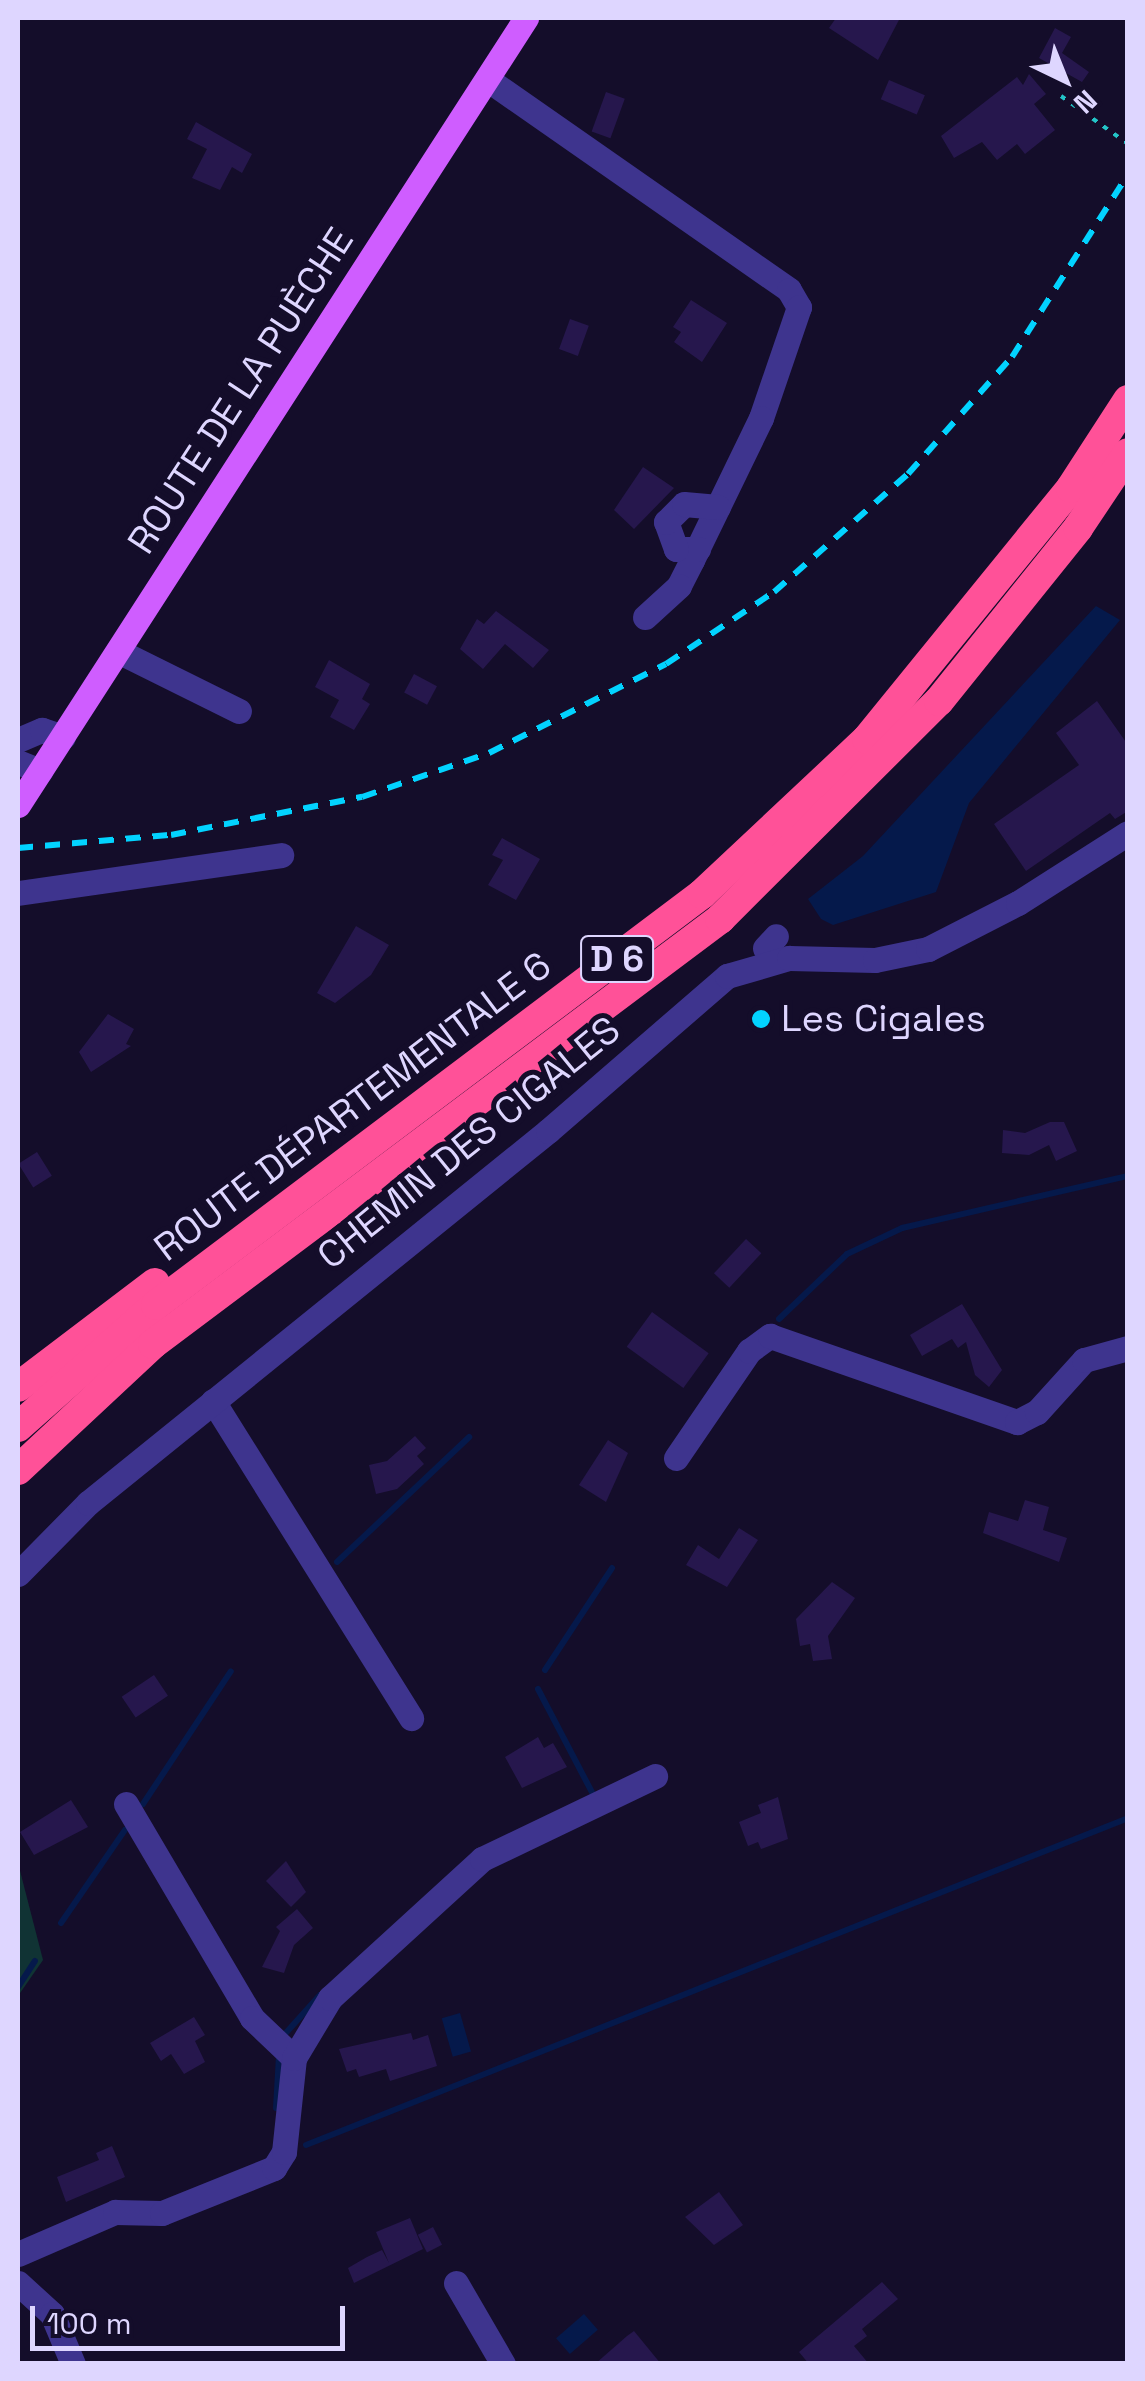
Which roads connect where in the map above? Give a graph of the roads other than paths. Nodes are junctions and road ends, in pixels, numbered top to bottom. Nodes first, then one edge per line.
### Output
1 (526, 18) edge
2 (487, 79) junction
3 (1128, 400) edge
4 (1128, 453) edge
5 (718, 507) junction
6 (698, 549) junction
7 (645, 618) dead end
8 (118, 652) junction
9 (239, 711) dead end
10 (63, 737) junction
11 (18, 740) edge
12 (29, 766) edge
13 (18, 805) edge
14 (1128, 833) edge
15 (281, 855) dead end
16 (18, 892) edge
17 (358, 1154) junction
18 (1128, 1348) edge
19 (18, 1387) edge
20 (96, 1391) junction
21 (213, 1401) junction
22 (18, 1427) edge
23 (676, 1458) dead end
24 (18, 1470) edge
25 (18, 1483) edge
26 (18, 1574) edge
27 (411, 1718) dead end
28 (655, 1776) dead end
29 (126, 1804) dead end
30 (294, 2058) junction
31 (18, 2254) edge
32 (18, 2283) edge
33 (456, 2283) dead end
34 (18, 2312) edge
35 (57, 2327) junction
36 (73, 2364) edge
37 (503, 2364) edge

1 - 2 main road, ROUTE DE LA PUÈCHE
2 - 5 street
2 - 8 main road, ROUTE DE LA PUÈCHE
3 - 17 highway, ROUTE DÉPARTEMENTALE 6 / D 6
4 - 20 highway, ROUTE DÉPARTEMENTALE 6 / D 6
5 - 6 street
5 - 6 street
6 - 7 street
8 - 9 street
8 - 10 main road, ROUTE DE LA PUÈCHE
10 - 11 street
10 - 12 main road, ROUTE DE LA PUÈCHE
12 - 13 main road, ROUTE DE LA PUÈCHE
14 - 21 street, CHEMIN DES CIGALES
15 - 16 street
17 - 19 highway
17 - 22 highway, ROUTE DÉPARTEMENTALE 6 / D 6
18 - 23 street
20 - 24 highway, ROUTE DÉPARTEMENTALE 6 / D 6
20 - 25 highway
21 - 26 street, CHEMIN DES CIGALES
21 - 27 street
28 - 30 street
29 - 30 street
30 - 31 street
32 - 35 street
33 - 37 street
34 - 35 street
35 - 36 street

